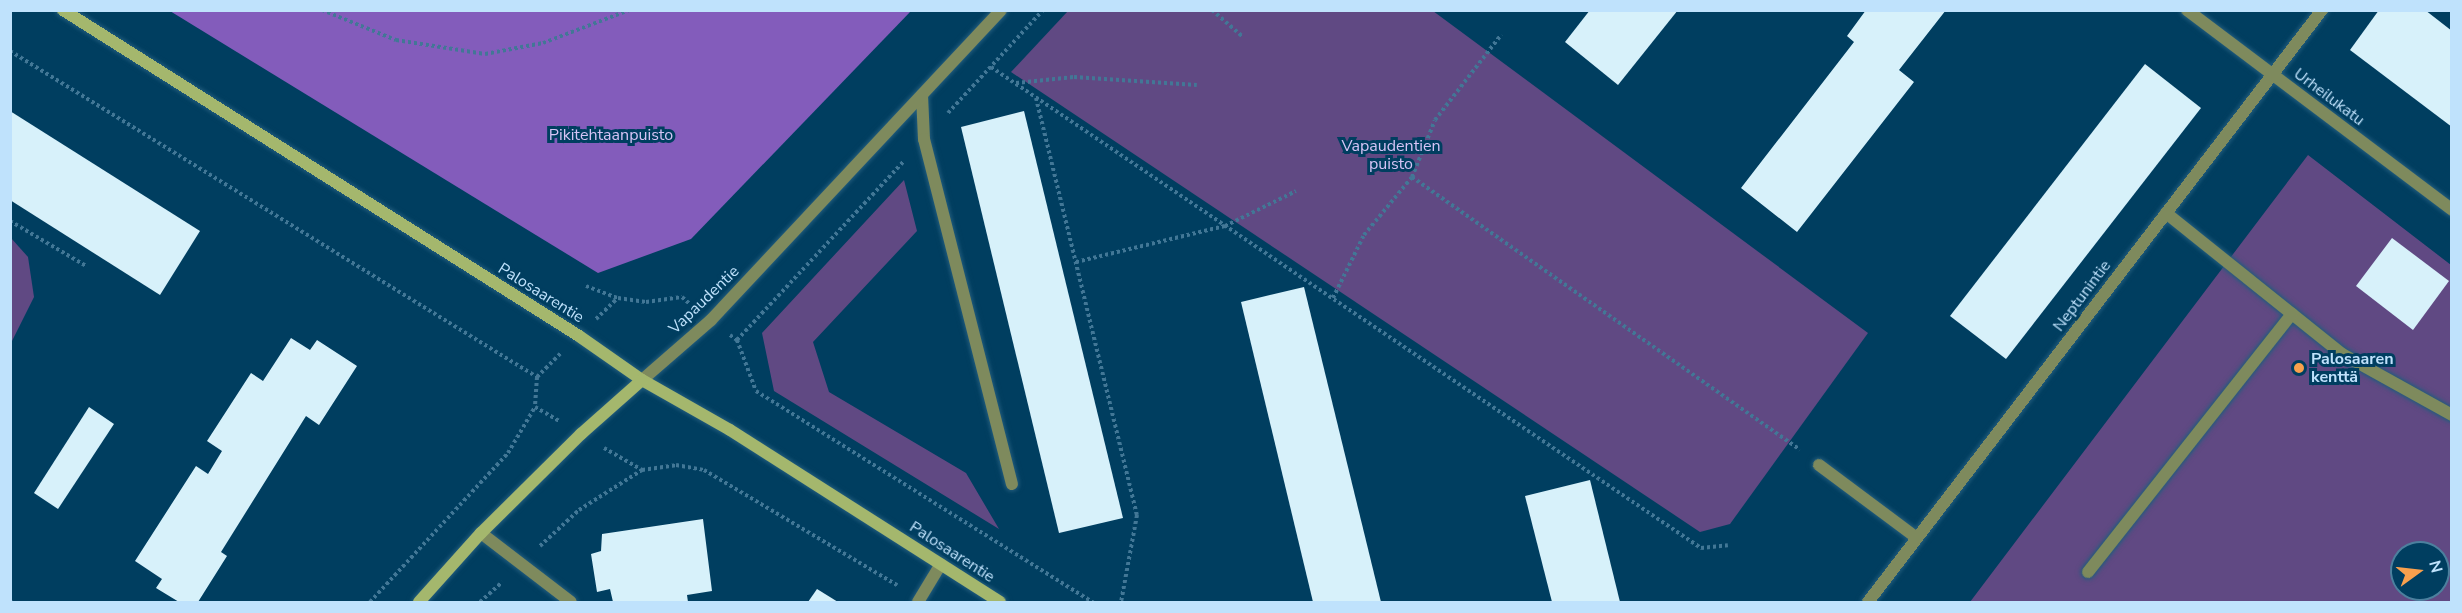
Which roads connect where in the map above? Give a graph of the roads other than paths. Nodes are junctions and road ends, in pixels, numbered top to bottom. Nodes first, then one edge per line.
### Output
1 (63, 10) edge
2 (1001, 10) edge
3 (2187, 10) edge
4 (2322, 10) edge
5 (2272, 76) junction
6 (922, 95) junction
7 (2451, 210) edge
8 (2166, 213) junction
9 (2292, 314) junction
10 (642, 380) junction
11 (2451, 415) edge
12 (1820, 465) road end
13 (1011, 484) dead end
14 (481, 533) junction
15 (1917, 538) junction
16 (941, 564) junction
17 (2088, 572) dead end
18 (919, 601) edge
19 (419, 603) edge
20 (570, 603) edge
21 (1000, 603) edge
22 (1868, 603) edge

1 - 10 main road, Palosaarentie
2 - 6 street, Vapaudentie
3 - 5 street, Urheilukatu
4 - 5 street, Neptunintie
5 - 7 street, Urheilukatu
5 - 8 street, Neptunintie
6 - 10 street, Vapaudentie
6 - 13 street
8 - 9 street
8 - 15 street, Neptunintie
9 - 11 street
9 - 17 street
10 - 14 main road, Vapaudentie
10 - 16 main road, Palosaarentie
12 - 15 street
14 - 19 main road, Vapaudentie
14 - 20 street
15 - 22 street, Neptunintie
16 - 18 street
16 - 21 main road, Palosaarentie

